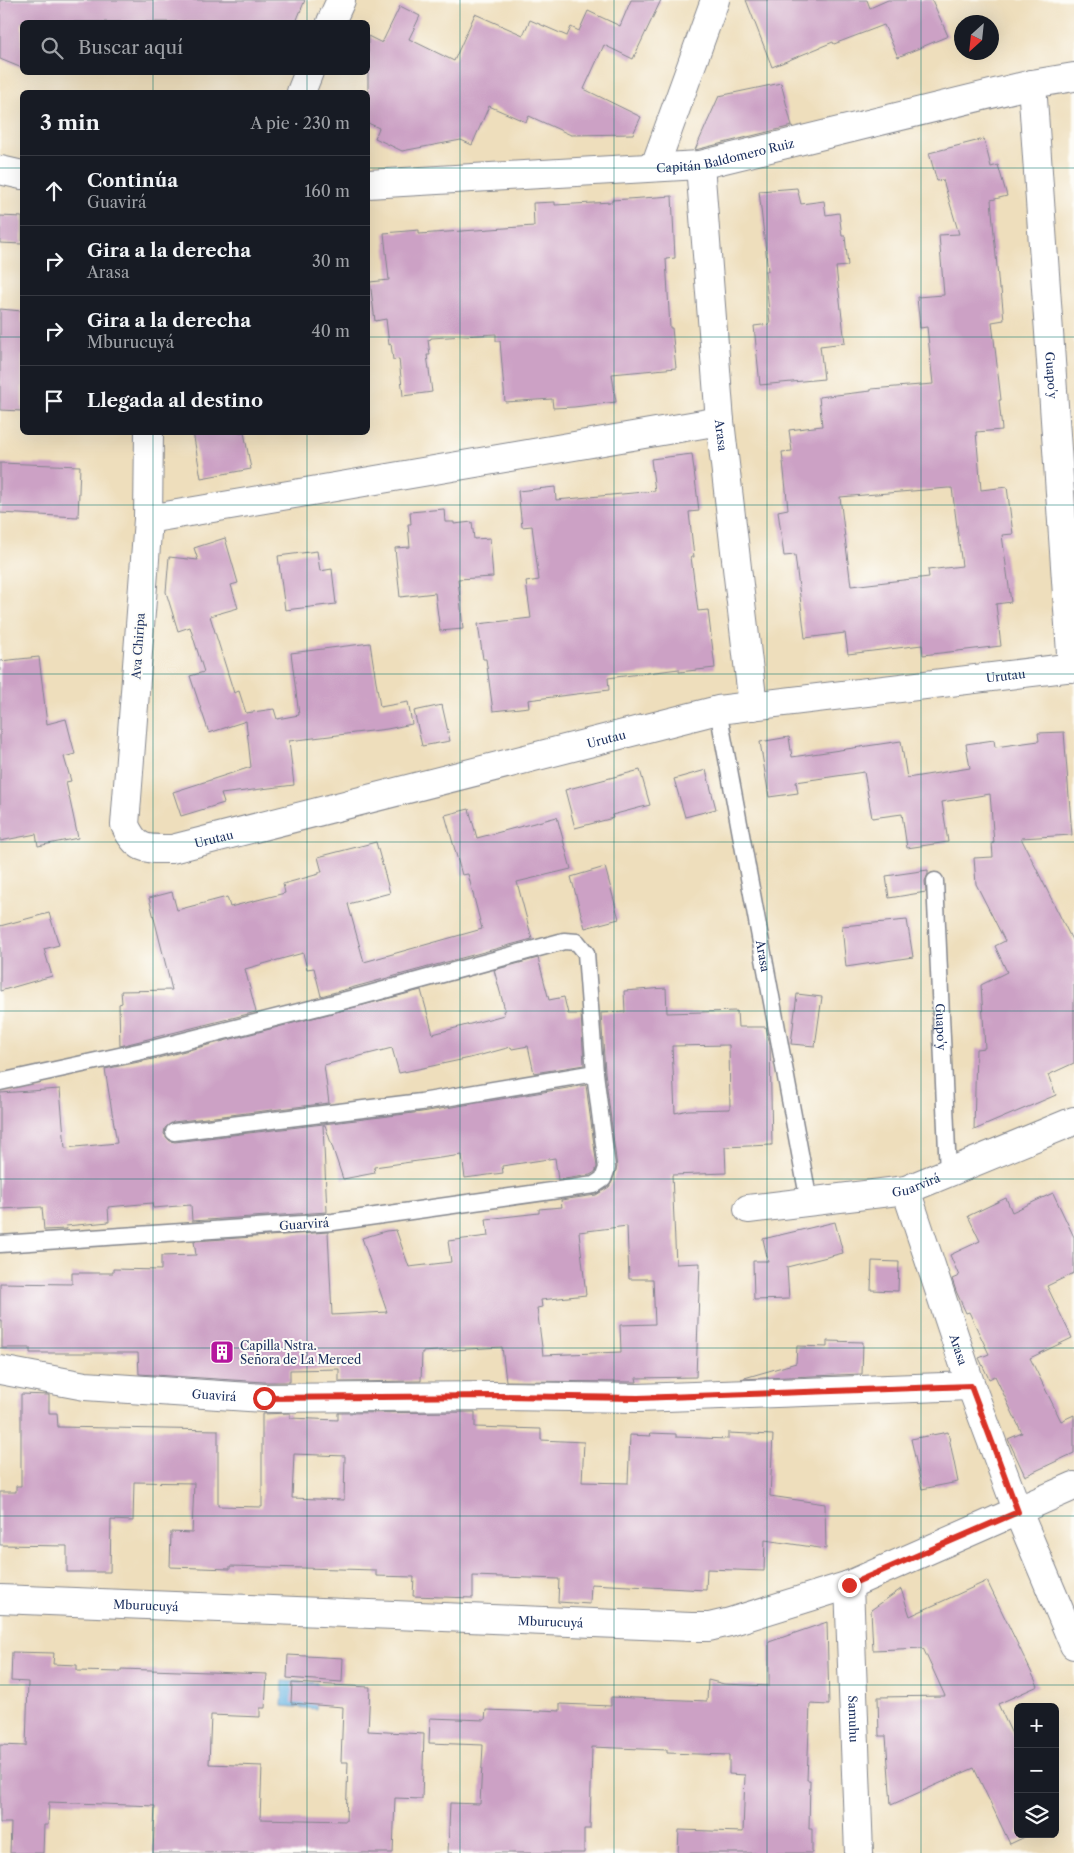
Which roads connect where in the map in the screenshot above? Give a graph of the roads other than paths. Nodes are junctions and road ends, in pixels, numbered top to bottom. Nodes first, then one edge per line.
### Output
1 (341, 0) edge
2 (715, 0) edge
3 (332, 20) edge
4 (308, 75) edge
5 (1074, 77) edge
6 (1032, 84) junction
7 (302, 90) edge
8 (700, 164) junction
9 (655, 166) junction
10 (0, 170) edge
11 (20, 174) edge
12 (370, 184) edge
13 (720, 421) junction
14 (149, 435) edge
15 (148, 519) junction
16 (1073, 668) edge
17 (753, 706) junction
18 (718, 710) junction
19 (147, 849) joint
20 (936, 880) dead end
21 (595, 1073) junction
22 (0, 1082) edge
23 (1074, 1121) edge
24 (174, 1132) dead end
25 (948, 1173) junction
26 (906, 1190) junction
27 (809, 1202) junction
28 (748, 1210) dead end
29 (0, 1244) edge
30 (0, 1370) edge
31 (971, 1386) junction
32 (1074, 1486) edge
33 (1018, 1512) junction
34 (849, 1585) junction
35 (0, 1598) edge
36 (1074, 1645) edge
37 (860, 1853) edge

1 - 3 street
2 - 9 street
4 - 7 street
5 - 6 street, Capitán Baldomero Ruiz
6 - 8 street, Capitán Baldomero Ruiz
6 - 16 street, Guapo'y
8 - 9 street, Capitán Baldomero Ruiz
8 - 13 street, Arasa
9 - 12 street, Capitán Baldomero Ruiz
10 - 11 street
13 - 15 street
13 - 17 street, Arasa
14 - 15 street, Ava Chiripa
15 - 19 street, Ava Chiripa
16 - 17 street, Urutau
17 - 18 street, Urutau
18 - 19 street, Urutau
18 - 27 lane, Arasa
20 - 25 lane, Guapo'y
21 - 22 lane
21 - 24 lane
21 - 29 lane, Guarvirá
23 - 25 street, Guarvirá
25 - 26 street, Guarvirá
26 - 27 street, Guarvirá
26 - 31 street, Arasa
27 - 28 street, Guarvirá
30 - 31 street, Guavirá
31 - 33 street, Arasa
32 - 33 street, Mburucuyá
33 - 34 street, Mburucuyá
33 - 36 street, Arasa
34 - 35 street, Mburucuyá
34 - 37 street, Samuhu

